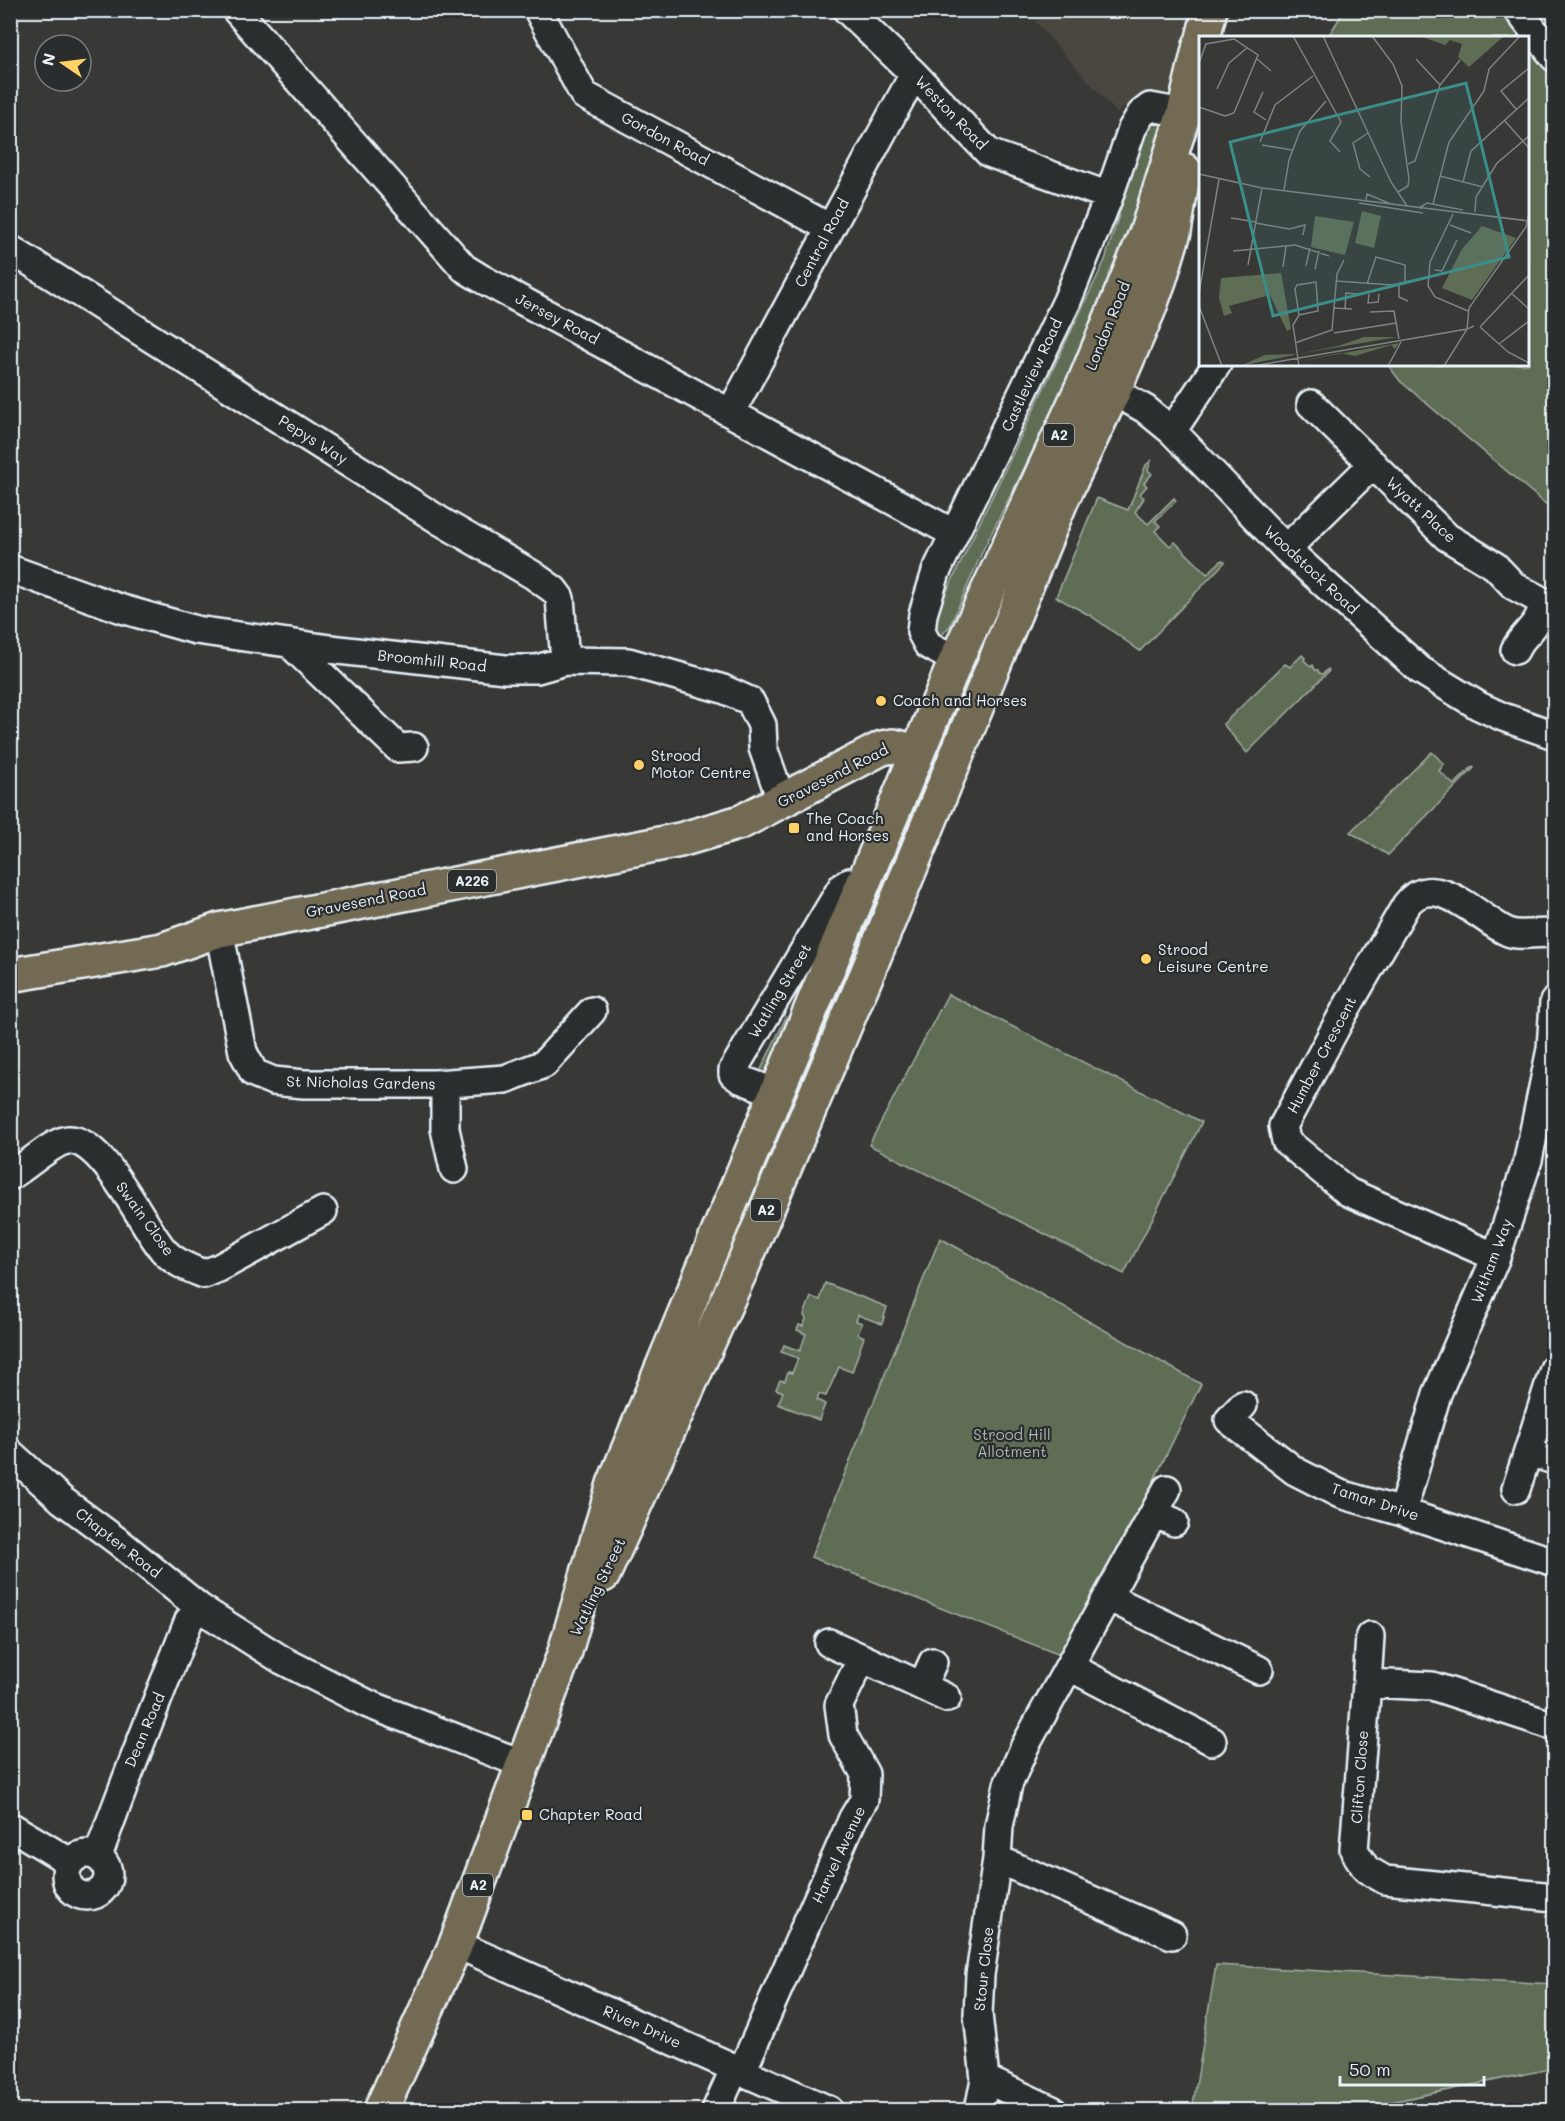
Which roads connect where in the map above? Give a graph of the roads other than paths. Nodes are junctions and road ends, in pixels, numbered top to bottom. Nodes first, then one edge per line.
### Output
1 (236, 10) edge
2 (538, 10) edge
3 (847, 10) edge
4 (1210, 10) edge
5 (1518, 10) edge
6 (1204, 36) edge
7 (1199, 49) edge
8 (1554, 57) edge
9 (914, 74) junction
10 (1184, 113) junction
11 (1109, 196) junction
12 (830, 228) junction
13 (10, 249) edge
14 (1216, 366) edge
15 (1099, 386) junction
16 (1311, 404) dead end
17 (731, 412) junction
18 (1172, 431) junction
19 (1373, 464) junction
20 (954, 533) junction
21 (1286, 549) junction
22 (10, 569) edge
23 (289, 643) junction
24 (1515, 650) dead end
25 (565, 661) junction
26 (972, 668) junction
27 (1554, 735) edge
28 (414, 747) dead end
29 (918, 752) junction
30 (955, 760) joint
31 (782, 802) junction
32 (863, 886) junction
33 (891, 915) junction
34 (219, 930) junction
35 (1554, 933) edge
36 (10, 975) edge
37 (1554, 1002) edge
38 (592, 1011) dead end
39 (445, 1084) junction
40 (776, 1093) junction
41 (784, 1166) junction
42 (454, 1169) dead end
43 (10, 1176) edge
44 (323, 1211) dead end
45 (1496, 1257) junction
46 (693, 1293) junction
47 (1554, 1370) edge
48 (1243, 1405) dead end
49 (1528, 1452) junction
50 (10, 1453) edge
51 (1554, 1460) edge
52 (1516, 1489) dead end
53 (1165, 1508) dead end
54 (1402, 1512) junction
55 (1554, 1562) edge
56 (1108, 1597) junction
57 (200, 1608) junction
58 (1370, 1636) dead end
59 (829, 1643) dead end
60 (564, 1655) junction
61 (862, 1658) junction
62 (933, 1662) dead end
63 (1070, 1666) junction
64 (1259, 1670) dead end
65 (1367, 1683) junction
66 (922, 1686) junction
67 (947, 1698) dead end
68 (1554, 1726) edge
69 (1212, 1741) dead end
70 (523, 1764) junction
71 (10, 1826) edge
72 (98, 1856) junction
73 (998, 1859) junction
74 (70, 1862) junction
75 (1554, 1897) edge
76 (1172, 1935) dead end
77 (456, 1944) junction
78 (739, 2070) junction
79 (984, 2079) junction
80 (381, 2110) edge
81 (716, 2110) edge
82 (829, 2110) edge
83 (979, 2110) edge
84 (1052, 2110) edge

1 - 17 street, Jersey Road
2 - 12 street, Gordon Road
3 - 9 street, Weston Road
4 - 6 main road
5 - 8 street
7 - 10 main road, London Road / A2
9 - 11 street, Weston Road
9 - 12 street, Central Road
10 - 11 street, Castleview Road
10 - 15 main road, London Road / A2
11 - 20 street, Castleview Road
12 - 17 street, Central Road
13 - 25 street, Pepys Way
14 - 18 street
15 - 18 street, Woodstock Road
15 - 26 main road, London Road / A2
15 - 26 main road, London Road / A2
16 - 19 street, Wyatt Place
17 - 20 street, Jersey Road
18 - 21 street, Woodstock Road
19 - 21 street, Wyatt Place
19 - 24 street, Wyatt Place
20 - 26 street, Castleview Road
21 - 27 street, Woodstock Road
22 - 23 street, Broomhill Road
23 - 25 street, Broomhill Road
23 - 28 street
25 - 31 street, Broomhill Road
26 - 29 main road, London Road / A2
26 - 30 main road, London Road / A2
29 - 31 main road, Gravesend Road / A226
29 - 32 main road, Watling Street / A2
30 - 33 main road, Watling Street / A2
31 - 34 main road, Gravesend Road / A226
32 - 40 main road, Watling Street / A2
32 - 40 street, Watling Street
33 - 40 main road, Watling Street
33 - 41 main road, Watling Street / A2
34 - 36 main road, Gravesend Road / A226
34 - 39 street, St Nicholas Gardens
35 - 45 street, Humber Crescent
37 - 45 street, Witham Way
38 - 39 street, St Nicholas Gardens
39 - 42 street
40 - 46 main road, Watling Street / A2
41 - 46 main road, Watling Street
41 - 60 main road, Watling Street / A2
43 - 44 street, Swain Close
45 - 54 street, Witham Way
46 - 60 main road, Watling Street / A2
47 - 49 street
48 - 54 street, Tamar Drive
49 - 51 street
49 - 52 street
50 - 57 street, Chapter Road
53 - 56 street, Stour Close
54 - 55 street, Tamar Drive
56 - 63 street, Stour Close
56 - 64 street
57 - 70 street, Chapter Road
57 - 72 street, Dean Road
58 - 65 street, Clifton Close
59 - 61 street
60 - 70 main road, A2
61 - 66 street
61 - 78 street, Harvel Avenue
62 - 66 street
63 - 69 street
63 - 73 street, Stour Close
65 - 68 street
65 - 75 street, Clifton Close
66 - 67 street
70 - 77 main road, A2
71 - 74 street
72 - 74 street
72 - 74 street
73 - 76 street
73 - 79 street, Stour Close
77 - 78 street, River Drive
77 - 80 main road, A2
78 - 81 street, Harvel Avenue
78 - 82 street, River Drive
79 - 83 street, Stour Close
79 - 84 street

